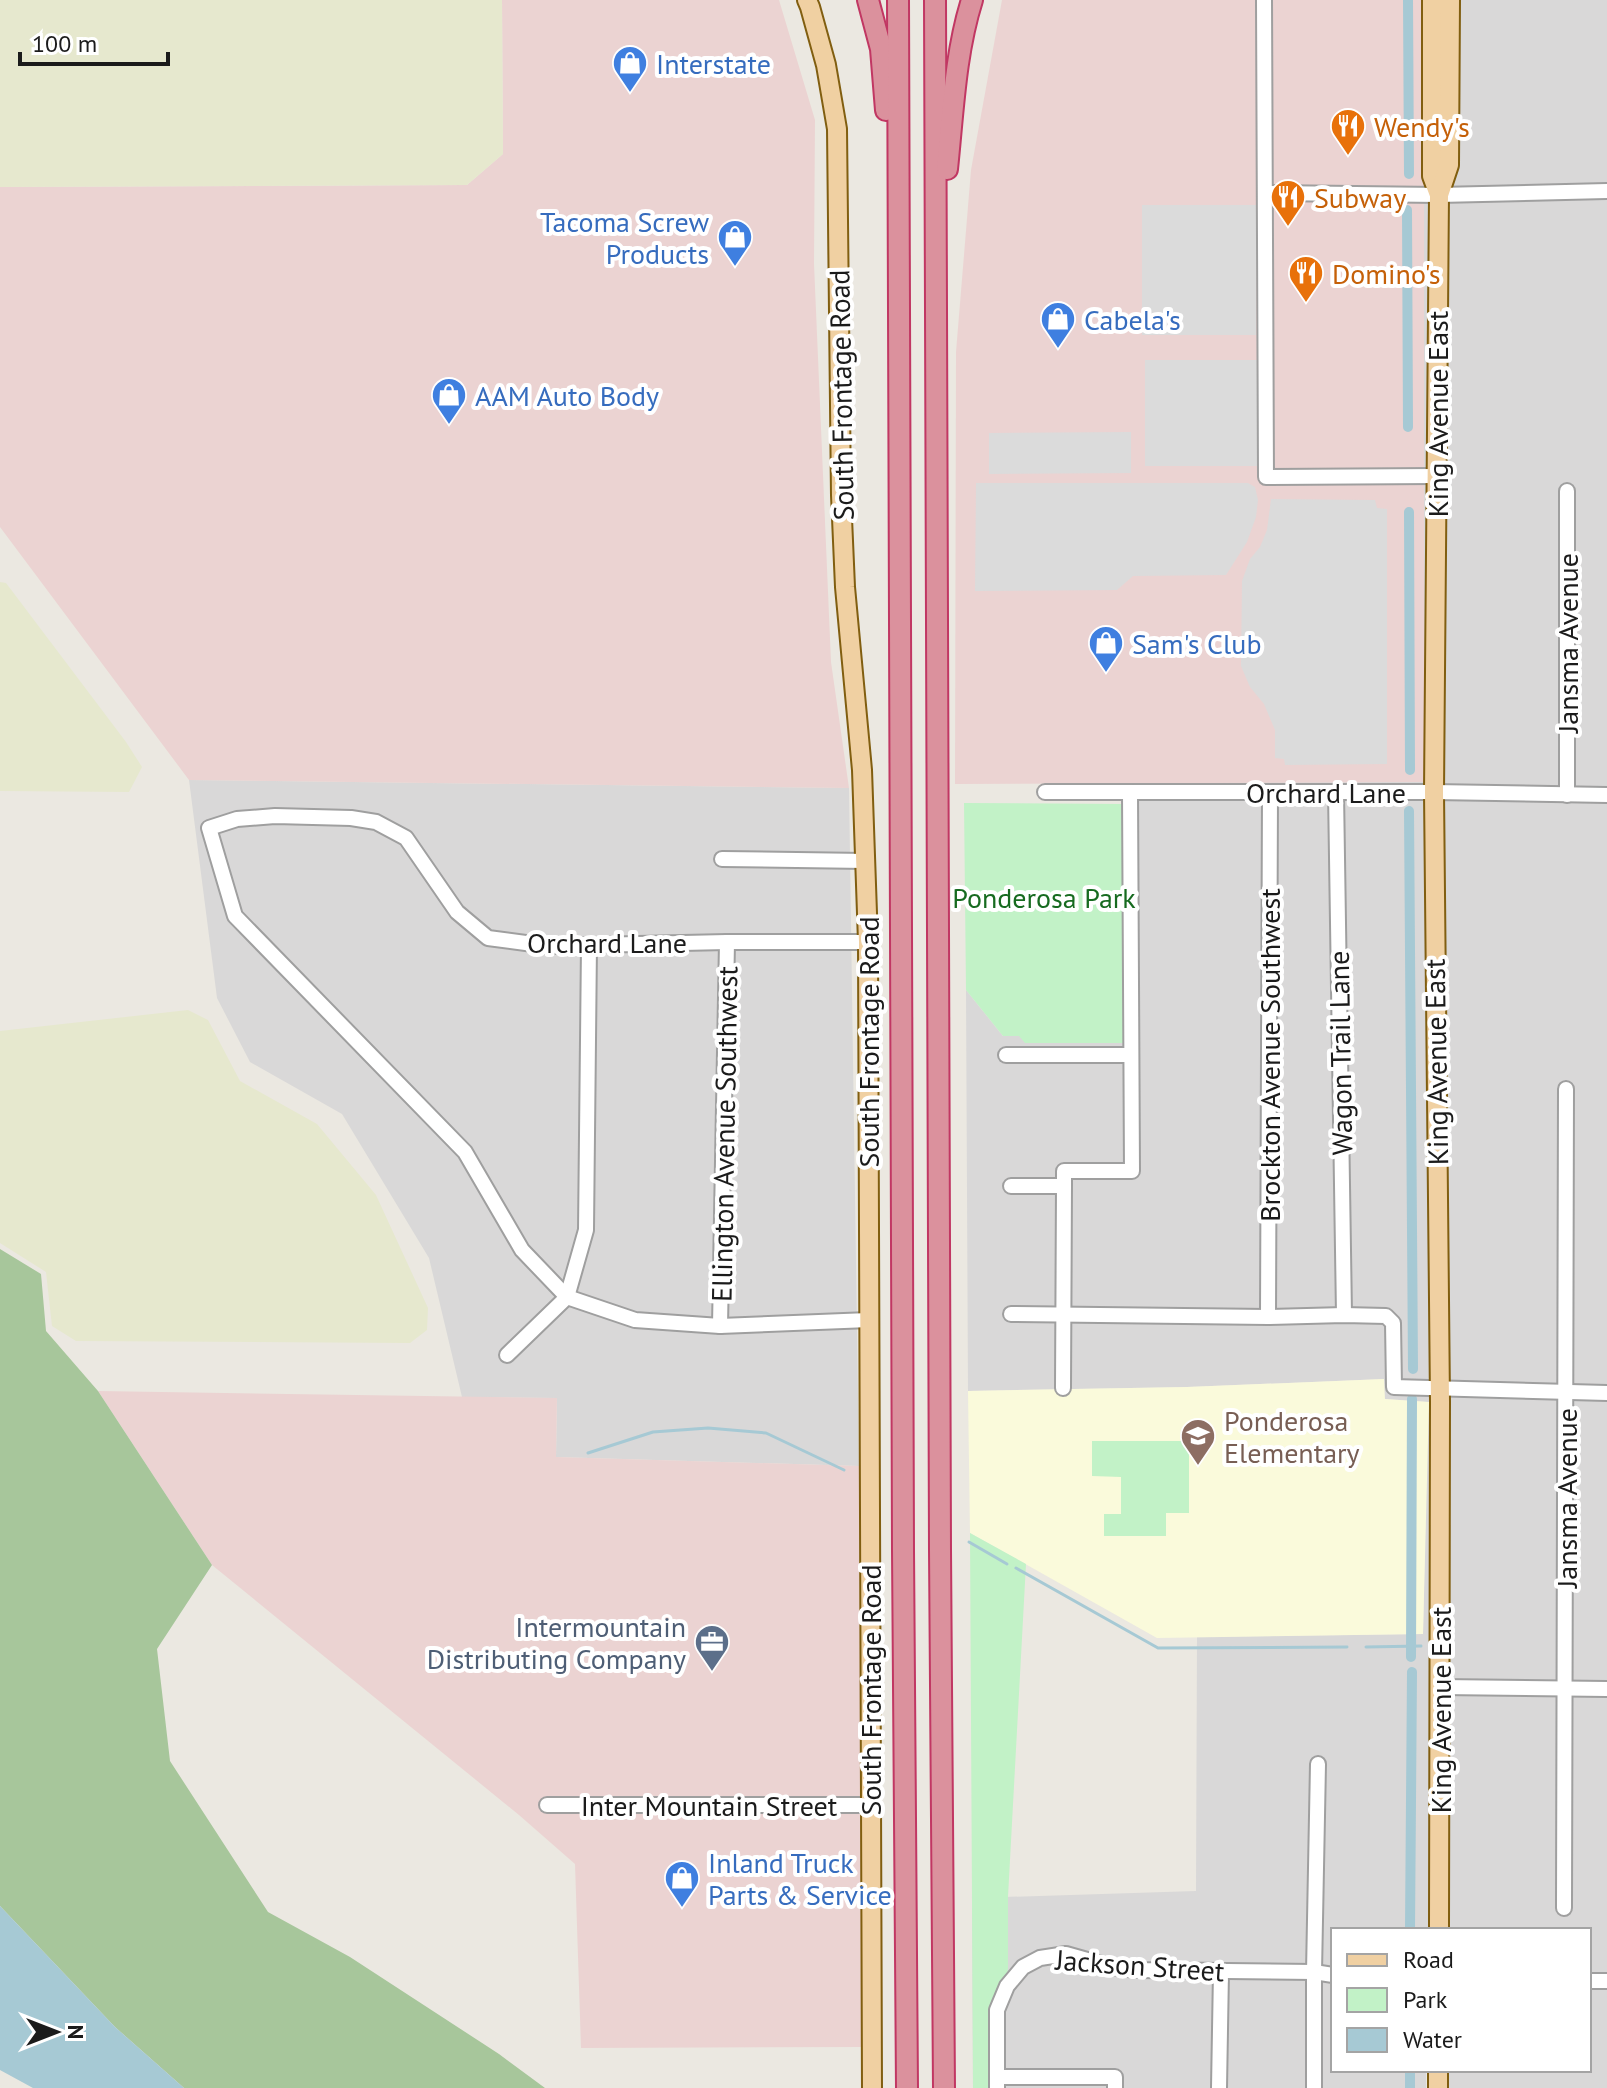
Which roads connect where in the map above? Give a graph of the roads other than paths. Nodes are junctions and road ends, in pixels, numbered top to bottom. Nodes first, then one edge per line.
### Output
1 (807, 0) edge
2 (868, 0) edge
3 (898, 0) edge
4 (935, 0) edge
5 (972, 0) edge
6 (1264, 0) edge
7 (1432, 0) edge
8 (1450, 0) edge
9 (1607, 191) edge
10 (1265, 193) junction
11 (1439, 195) junction
12 (899, 269) junction
13 (936, 276) junction
14 (1436, 476) junction
15 (1567, 491) dead end
16 (1045, 792) dead end
17 (1336, 792) junction
18 (1434, 792) junction
19 (1130, 793) junction
20 (1270, 793) junction
21 (1567, 795) junction
22 (1607, 795) edge
23 (722, 859) dead end
24 (866, 861) junction
25 (727, 942) junction
26 (868, 942) junction
27 (589, 945) junction
28 (1006, 1055) dead end
29 (1131, 1055) junction
30 (1566, 1089) dead end
31 (1011, 1186) dead end
32 (1064, 1186) junction
33 (567, 1297) junction
34 (1011, 1314) dead end
35 (1344, 1315) junction
36 (1064, 1316) junction
37 (1268, 1317) junction
38 (869, 1320) junction
39 (720, 1326) junction
40 (507, 1355) dead end
41 (1439, 1387) junction
42 (1063, 1388) dead end
43 (1566, 1392) junction
44 (1607, 1393) edge
45 (1441, 1687) junction
46 (1566, 1688) junction
47 (1607, 1689) edge
48 (1318, 1764) dead end
49 (547, 1805) dead end
50 (871, 1805) junction
51 (1564, 1908) dead end
52 (1439, 1928) edge
53 (1221, 1972) junction
54 (1314, 1972) junction
55 (1331, 1975) edge
56 (997, 2082) edge
57 (1115, 2083) edge
58 (872, 2088) edge
59 (907, 2088) edge
60 (944, 2088) edge
61 (1219, 2088) edge
62 (1314, 2088) edge

1 - 24 main road, South Frontage Road
2 - 12 highway
3 - 12 highway
4 - 13 highway
5 - 13 highway
6 - 10 street
7 - 11 main road, King Avenue East
8 - 11 main road, King Avenue East
9 - 11 street
10 - 11 street
10 - 14 street
11 - 14 main road, King Avenue East
12 - 59 highway
13 - 60 highway
14 - 18 main road, King Avenue East
15 - 21 street, Jansma Avenue
16 - 19 street, Orchard Lane
17 - 18 street, Orchard Lane
17 - 20 street, Orchard Lane
17 - 35 street, Wagon Trail Lane
18 - 21 street, Orchard Lane
18 - 41 main road, King Avenue East
19 - 20 street, Orchard Lane
19 - 29 street
20 - 37 street, Brockton Avenue Southwest
21 - 22 street, Orchard Lane
23 - 24 street
24 - 26 main road, South Frontage Road
25 - 26 street, Orchard Lane
25 - 27 street, Orchard Lane
25 - 39 street, Ellington Avenue Southwest
26 - 38 main road, South Frontage Road
27 - 33 street
27 - 33 street, Orchard Lane
28 - 29 street
29 - 32 street
30 - 43 street, Jansma Avenue
31 - 32 street
32 - 36 street
33 - 39 street
33 - 40 street
34 - 36 street
35 - 37 street
35 - 41 street
36 - 37 street
36 - 42 street
38 - 39 street
38 - 50 main road, South Frontage Road
41 - 43 street
41 - 45 main road, King Avenue East
43 - 44 street
43 - 46 street, Jansma Avenue
45 - 46 street
45 - 52 main road, King Avenue East
46 - 47 street
46 - 51 street, Jansma Avenue
48 - 54 street
49 - 50 street, Inter Mountain Street
50 - 58 main road, South Frontage Road
53 - 54 street, Jackson Street
53 - 56 street, Jackson Street
53 - 61 street
54 - 55 street, Jackson Street
54 - 62 street
56 - 57 street

